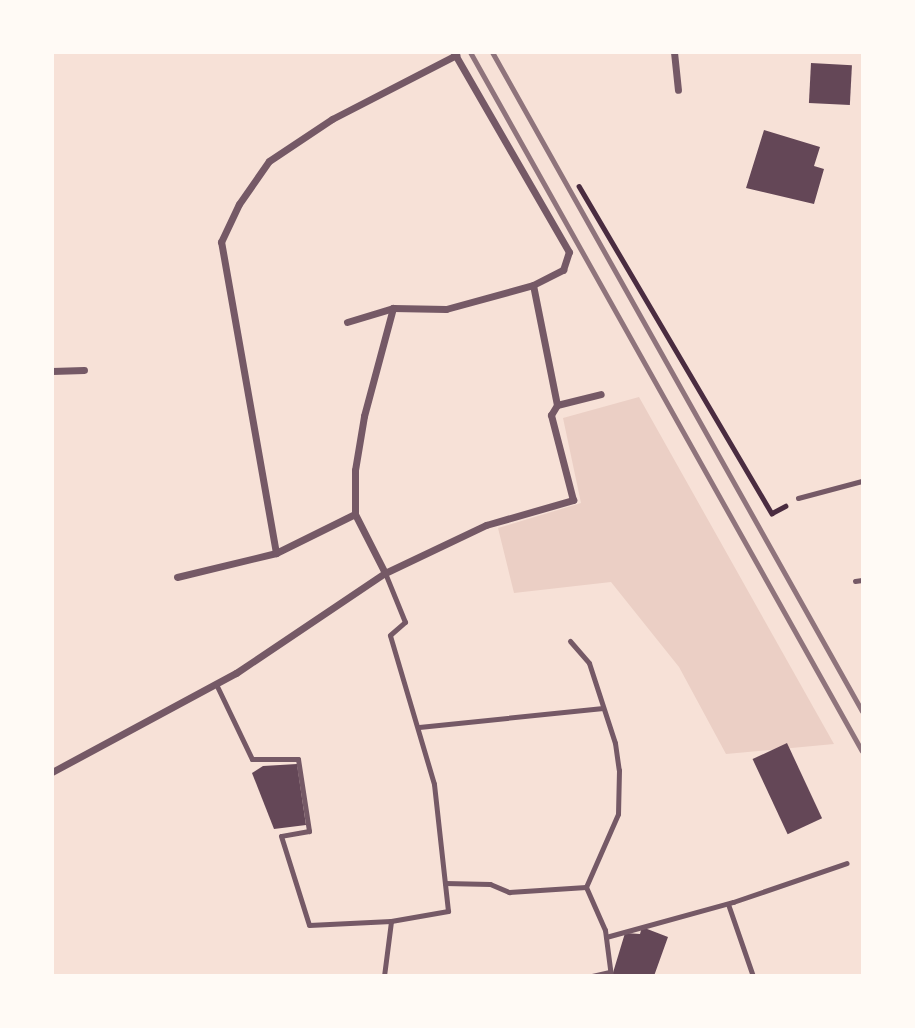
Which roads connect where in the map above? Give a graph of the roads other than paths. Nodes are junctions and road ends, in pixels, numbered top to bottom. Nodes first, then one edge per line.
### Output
1 (674, 52) edge
2 (455, 54) edge
3 (678, 90) dead end
4 (533, 285) junction
5 (393, 308) junction
6 (347, 322) dead end
7 (84, 370) dead end
8 (52, 371) edge
9 (601, 394) dead end
10 (557, 405) junction
11 (863, 481) edge
12 (798, 498) road end
13 (355, 514) junction
14 (276, 553) junction
15 (385, 573) junction
16 (177, 577) dead end
17 (863, 580) edge
18 (855, 581) dead end
19 (570, 641) dead end
20 (216, 684) junction
21 (603, 708) junction
22 (419, 727) junction
23 (52, 772) edge
24 (847, 863) dead end
25 (445, 883) junction
26 (586, 887) junction
27 (728, 904) junction
28 (391, 921) junction
29 (606, 937) junction
30 (610, 974) edge
31 (384, 975) edge
32 (592, 975) edge
33 (753, 975) edge

1 - 3 street
2 - 4 street
2 - 14 street
4 - 5 street
4 - 10 street
5 - 6 street
5 - 13 street
7 - 8 street
9 - 10 street
10 - 15 street
11 - 12 lane
13 - 14 street
13 - 15 street
14 - 16 street
15 - 20 street
15 - 22 lane
17 - 18 lane
19 - 21 lane
20 - 23 street
20 - 28 lane
21 - 22 lane
21 - 26 lane
22 - 25 lane
24 - 27 lane
25 - 26 lane
25 - 28 lane
26 - 29 lane
27 - 29 lane
27 - 33 lane
28 - 31 lane
29 - 30 lane
30 - 32 lane

